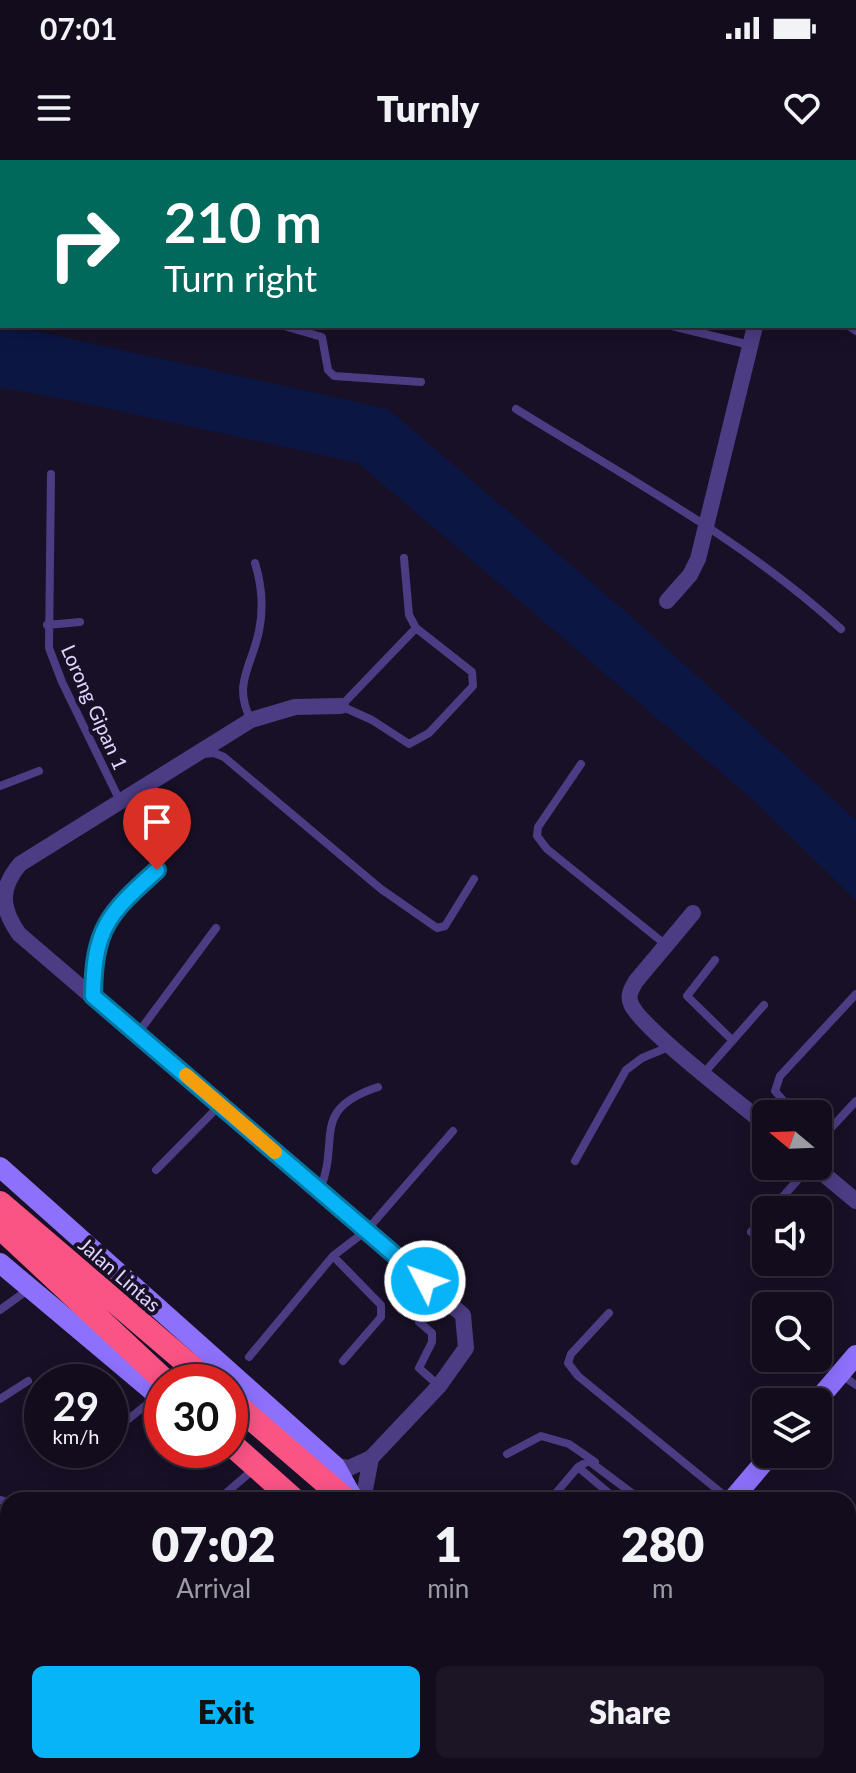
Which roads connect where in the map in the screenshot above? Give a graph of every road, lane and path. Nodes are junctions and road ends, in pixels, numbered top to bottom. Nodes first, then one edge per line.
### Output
1 (291, 328) edge
2 (680, 328) edge
3 (754, 328) edge
4 (750, 345) junction
5 (421, 382) dead end
6 (516, 409) dead end
7 (51, 474) dead end
8 (708, 524) junction
9 (404, 558) dead end
10 (255, 563) dead end
11 (667, 601) dead end
12 (80, 622) dead end
13 (47, 625) junction
14 (416, 628) junction
15 (841, 629) dead end
16 (341, 706) junction
17 (251, 720) junction
18 (194, 755) junction
19 (581, 764) dead end
20 (39, 771) dead end
21 (0, 786) edge
22 (120, 801) junction
23 (157, 870) dead end
24 (474, 879) dead end
25 (1, 907) edge
26 (693, 913) dead end
27 (216, 928) dead end
28 (666, 945) junction
29 (715, 960) dead end
30 (856, 994) edge
31 (93, 996) junction
32 (764, 1005) dead end
33 (138, 1033) junction
34 (732, 1040) junction
35 (672, 1046) junction
36 (704, 1073) junction
37 (378, 1087) dead end
38 (783, 1100) edge
39 (856, 1101) edge
40 (220, 1105) junction
41 (752, 1113) edge
42 (832, 1127) edge
43 (453, 1131) dead end
44 (575, 1161) dead end
45 (0, 1167) edge
46 (156, 1170) dead end
47 (799, 1180) edge
48 (830, 1180) edge
49 (320, 1190) junction
50 (784, 1196) edge
51 (856, 1201) edge
52 (0, 1203) edge
53 (0, 1227) edge
54 (367, 1230) junction
55 (333, 1256) junction
56 (0, 1263) edge
57 (29, 1288) junction
58 (0, 1310) edge
59 (609, 1313) dead end
60 (419, 1322) dead end
61 (856, 1355) edge
62 (249, 1357) dead end
63 (343, 1361) dead end
64 (188, 1364) edge
65 (144, 1374) edge
66 (144, 1378) edge
67 (848, 1380) edge
68 (24, 1384) edge
69 (439, 1386) junction
70 (0, 1399) edge
71 (144, 1407) edge
72 (248, 1416) edge
73 (128, 1419) edge
74 (507, 1454) dead end
75 (371, 1458) junction
76 (248, 1460) edge
77 (248, 1462) edge
78 (598, 1465) junction
79 (335, 1466) junction
80 (255, 1467) junction
81 (578, 1467) junction
82 (759, 1468) edge
83 (227, 1492) edge
84 (285, 1492) edge
85 (337, 1492) edge
86 (350, 1492) edge
87 (365, 1492) edge
88 (557, 1492) edge
89 (608, 1492) edge
90 (631, 1492) edge
91 (721, 1492) edge
92 (738, 1492) edge

1 - 5 lane
2 - 4 lane
3 - 4 street
4 - 8 street
6 - 8 lane
7 - 13 lane, Lorong Gipan 1
8 - 11 street
8 - 15 lane
9 - 14 lane
10 - 17 lane
12 - 13 lane
13 - 22 lane, Lorong Gipan 1
14 - 16 lane
14 - 16 lane
16 - 17 street
17 - 18 street
18 - 22 street
18 - 24 lane
19 - 28 lane
20 - 21 lane
22 - 25 street
23 - 31 lane
25 - 31 street
26 - 28 street
27 - 33 lane
28 - 35 street
29 - 34 lane
30 - 38 lane
31 - 33 street
32 - 34 lane
33 - 40 street
34 - 36 lane
35 - 36 street
35 - 44 lane
36 - 41 street
37 - 49 lane
39 - 42 lane
40 - 46 lane
40 - 49 street
43 - 54 lane
45 - 79 street
47 - 50 lane
48 - 51 street
49 - 54 street
52 - 64 highway, Jalan Lintas
53 - 65 highway
54 - 55 lane
54 - 69 street
55 - 62 lane
55 - 63 lane
56 - 57 street
57 - 58 lane
57 - 66 street
59 - 91 lane
60 - 69 lane
61 - 67 street
68 - 70 lane
69 - 75 street
71 - 73 lane
72 - 85 highway
74 - 78 lane
75 - 79 street
75 - 87 street
76 - 80 highway
77 - 80 street
78 - 81 lane
78 - 90 lane
79 - 86 street
80 - 83 lane
80 - 84 highway
81 - 88 lane
81 - 89 lane
82 - 92 street

